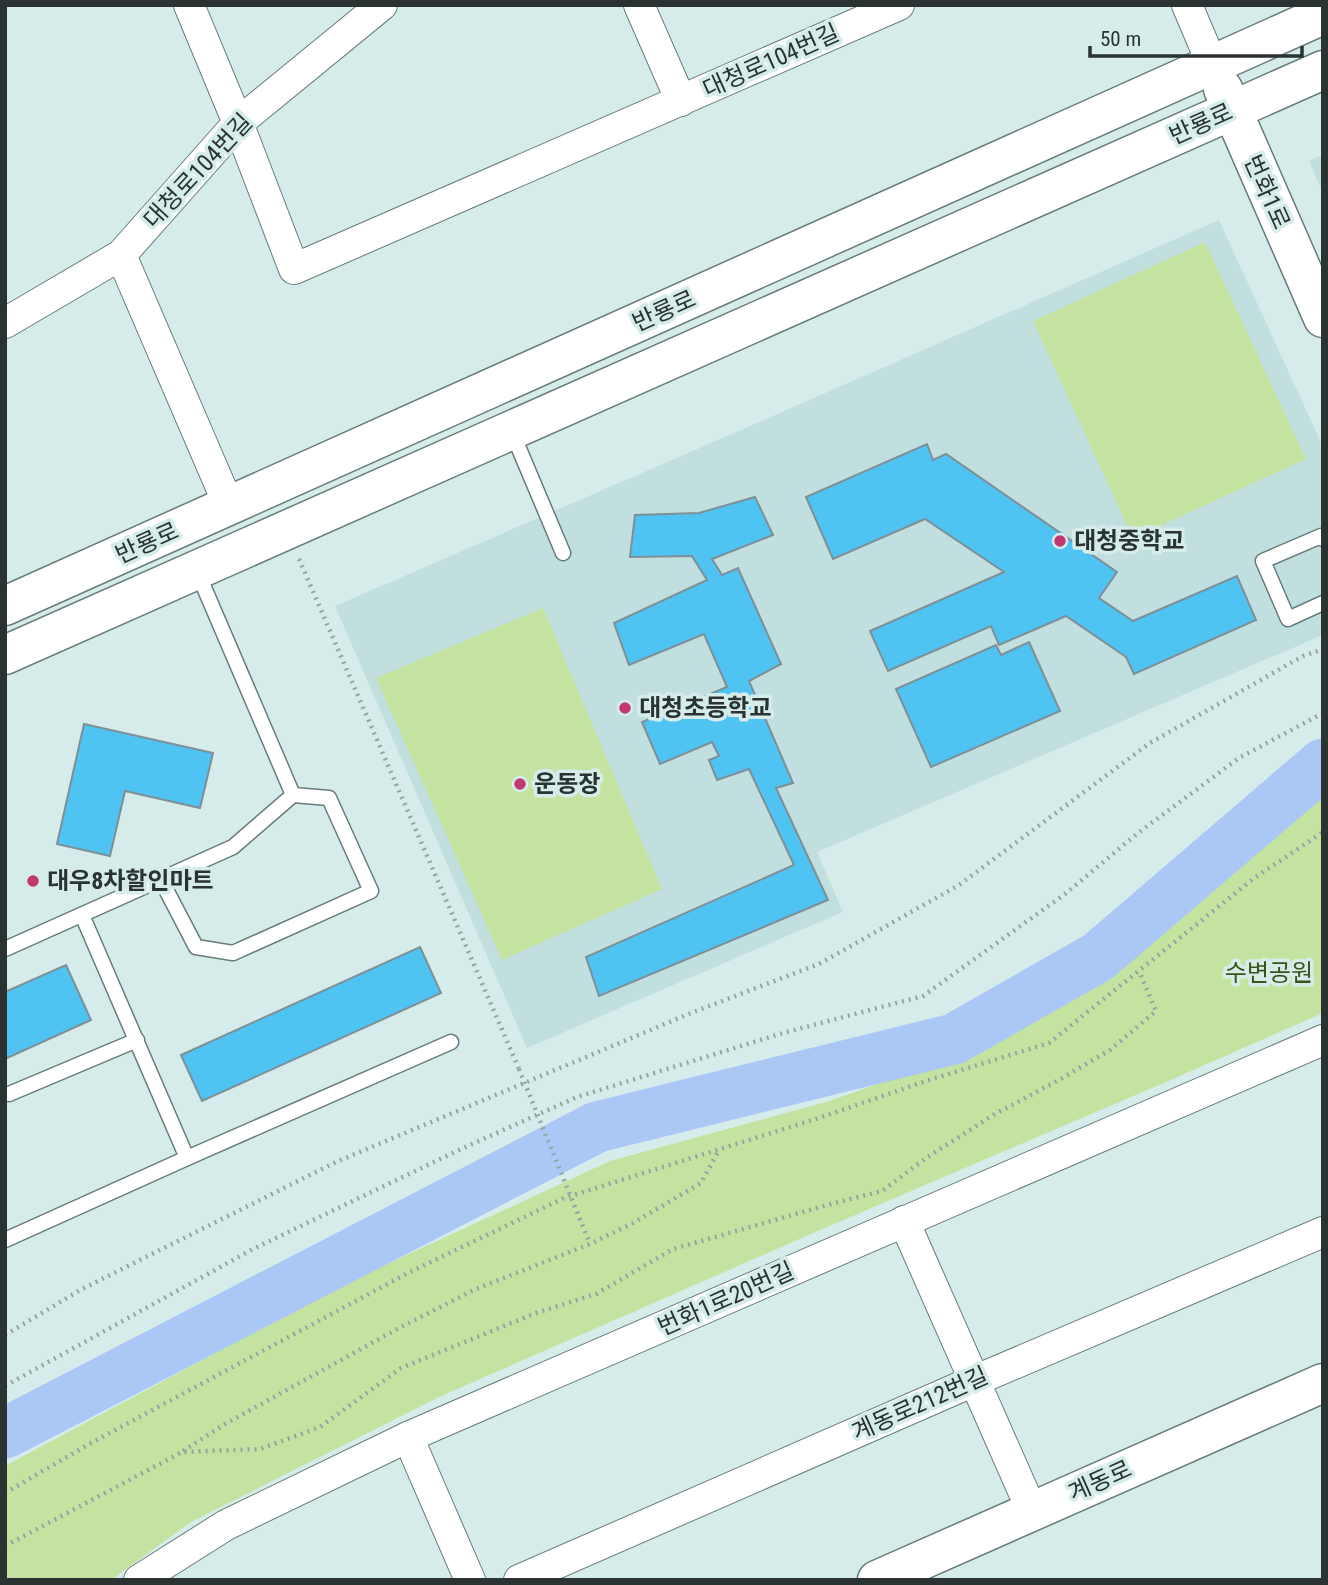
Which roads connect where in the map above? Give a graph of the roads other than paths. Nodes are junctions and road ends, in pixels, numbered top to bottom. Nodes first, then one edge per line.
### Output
1 (189, 5) edge
2 (382, 5) edge
3 (639, 5) edge
4 (900, 5) edge
5 (1187, 5) edge
6 (1323, 15) edge
7 (1213, 64) junction
8 (1323, 70) edge
9 (681, 101) junction
10 (1232, 111) junction
11 (237, 123) junction
12 (121, 256) junction
13 (1323, 318) edge
14 (5, 323) edge
15 (511, 430) junction
16 (229, 506) junction
17 (1323, 539) edge
18 (563, 553) dead end
19 (197, 570) junction
20 (1323, 603) edge
21 (5, 606) edge
22 (5, 655) edge
23 (293, 795) junction
24 (161, 880) junction
25 (82, 915) junction
26 (5, 949) edge
27 (137, 1040) junction
28 (1323, 1040) edge
29 (451, 1042) dead end
30 (9, 1094) dead end
31 (187, 1158) junction
32 (904, 1221) junction
33 (1323, 1232) edge
34 (5, 1240) edge
35 (975, 1381) junction
36 (1323, 1383) edge
37 (408, 1437) junction
38 (1032, 1511) junction
39 (139, 1580) edge
40 (470, 1580) edge
41 (519, 1580) edge
42 (877, 1580) edge

1 - 11 street
2 - 11 street, 대청로104번길
3 - 9 street, 대청로104번길
4 - 9 street, 대청로104번길
5 - 7 street
6 - 7 street, 반룡로
7 - 10 street, 번화1로
7 - 16 street, 반룡로
8 - 10 street, 반룡로
9 - 11 street, 대청로104번길
10 - 13 street, 번화1로
10 - 15 street, 반룡로
11 - 12 street, 대청로104번길
12 - 14 street, 대청로104번길
12 - 16 street
15 - 18 lane
15 - 19 street, 반룡로
16 - 21 street, 반룡로
17 - 20 lane
19 - 22 street, 반룡로
19 - 23 lane
23 - 24 lane
23 - 24 lane
24 - 25 lane
25 - 26 lane
25 - 27 lane
27 - 30 lane
27 - 31 lane
28 - 32 street, 번화1로20번길
29 - 31 lane
31 - 34 lane
32 - 35 street
32 - 37 street, 번화1로20번길
33 - 35 street, 계동로212번길
35 - 38 street
35 - 41 street, 계동로212번길
36 - 38 street, 계동로
37 - 39 street, 번화1로20번길
37 - 40 street
38 - 42 street, 계동로

